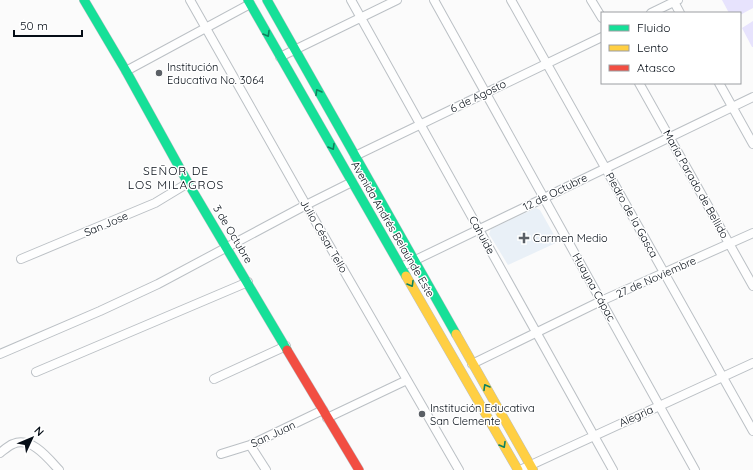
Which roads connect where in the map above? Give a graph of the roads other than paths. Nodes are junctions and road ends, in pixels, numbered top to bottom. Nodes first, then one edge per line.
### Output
1 (80, 0) edge
2 (84, 0) edge
3 (190, 0) edge
4 (266, 0) edge
5 (351, 0) edge
6 (397, 0) edge
7 (434, 0) edge
8 (511, 0) edge
9 (591, 0) edge
10 (675, 1) edge
11 (249, 2) edge
12 (89, 9) junction
13 (653, 12) edge
14 (680, 12) edge
15 (601, 16) edge
16 (361, 18) junction
17 (207, 28) junction
18 (601, 36) edge
19 (295, 50) junction
20 (280, 57) junction
21 (546, 63) junction
22 (126, 71) junction
23 (640, 84) edge
24 (720, 84) edge
25 (485, 93) junction
26 (753, 97) edge
27 (732, 107) junction
28 (420, 124) junction
29 (670, 137) junction
30 (753, 144) edge
31 (355, 156) junction
32 (605, 168) junction
33 (352, 182) junction
34 (188, 184) junction
35 (544, 198) junction
36 (306, 205) junction
37 (479, 229) junction
38 (753, 233) edge
39 (729, 243) junction
40 (226, 247) junction
41 (21, 260) dead end
42 (414, 260) junction
43 (401, 267) junction
44 (664, 273) junction
45 (248, 282) junction
46 (753, 286) edge
47 (601, 301) junction
48 (537, 333) junction
49 (286, 346) junction
50 (0, 354) edge
51 (753, 363) edge
52 (472, 364) junction
53 (36, 372) dead end
54 (723, 377) junction
55 (214, 379) dead end
56 (407, 380) junction
57 (659, 406) junction
58 (325, 414) junction
59 (753, 431) edge
60 (594, 436) junction
61 (250, 445) junction
62 (0, 453) edge
63 (221, 454) dead end
64 (531, 467) edge
65 (59, 470) edge
66 (266, 470) edge
67 (359, 470) edge
68 (459, 470) edge
69 (519, 470) edge
70 (614, 470) edge
71 (695, 470) edge

1 - 12 street
2 - 12 street, 3 de Octubre
3 - 17 street, Julio César Tello
4 - 19 street, Avenida Andrés Belaúnde Este
5 - 16 street, Cahuide
6 - 16 street
7 - 25 street, Huayna Cápac
8 - 21 street, Piedro de la Gasca
9 - 15 street
10 - 13 street
10 - 14 street
11 - 17 street
11 -> 20 street, Avenida Andrés Belaúnde Este
12 - 22 street, 3 de Octubre
16 - 19 street
16 - 28 street, Cahuide
17 - 22 street
17 - 36 street, Julio César Tello
18 - 21 street, 6 de Agosto
19 - 20 street
31 -> 19 street, Avenida Andrés Belaúnde Este
20 -> 33 street, Avenida Andrés Belaúnde Este
21 - 25 street, 6 de Agosto
21 - 32 street, Piedro de la Gasca
22 - 34 street, 3 de Octubre
23 - 29 street, María Parado de Bellido
24 - 27 street
25 - 28 street, 6 de Agosto
25 - 35 street, Huayna Cápac
26 - 27 street, 12 de Octubre
27 - 29 street, 12 de Octubre
27 - 30 street
28 - 31 street, 6 de Agosto
28 - 37 street, Cahuide
29 - 32 street, 12 de Octubre
29 - 39 street, María Parado de Bellido
31 - 42 street, Avenida Andrés Belaúnde Este
32 - 35 street, 12 de Octubre
32 - 44 street, Piedro de la Gasca
33 - 36 street
33 - 43 street, Avenida Andrés Belaúnde Este
34 - 40 street, 3 de Octubre
34 - 41 street, San Jose
35 - 37 street, 12 de Octubre
35 - 47 street, Huayna Cápac
36 - 40 street
36 - 56 street, Julio César Tello
37 - 42 street, 12 de Octubre
37 - 48 street, Cahuide
38 - 39 street, 27 de Noviembre
39 - 44 street, 27 de Noviembre
39 - 46 street, María Parado de Bellido
40 - 45 street, 3 de Octubre
40 - 50 street
42 - 43 street, 12 de Octubre
42 - 52 street, Avenida Andrés Belaúnde Este
43 -> 69 street, Avenida Andrés Belaúnde Este
44 - 47 street, 27 de Noviembre
44 - 54 street, Piedro de la Gasca
45 - 49 street, 3 de Octubre
45 - 53 street
47 - 48 street, 27 de Noviembre
47 - 57 street, Huayna Cápac
48 - 52 street, 27 de Noviembre
48 - 60 street, Cahuide
49 - 55 street
49 - 58 street, 3 de Octubre
51 - 54 street, Alegria
64 -> 52 street, Avenida Andrés Belaúnde Este
54 - 57 street, Alegria
54 - 59 street, Piedro de la Gasca
56 - 58 street, San Juan
56 - 68 street, Julio César Tello
57 - 60 street, Alegria
57 - 71 street, Huayna Cápac
58 - 61 street, San Juan
58 - 67 street, 3 de Octubre
60 - 64 street, Alegria
60 - 70 street, Cahuide
61 - 63 street, San Juan
61 - 66 street
62 - 65 street
64 - 69 street, Alegria

